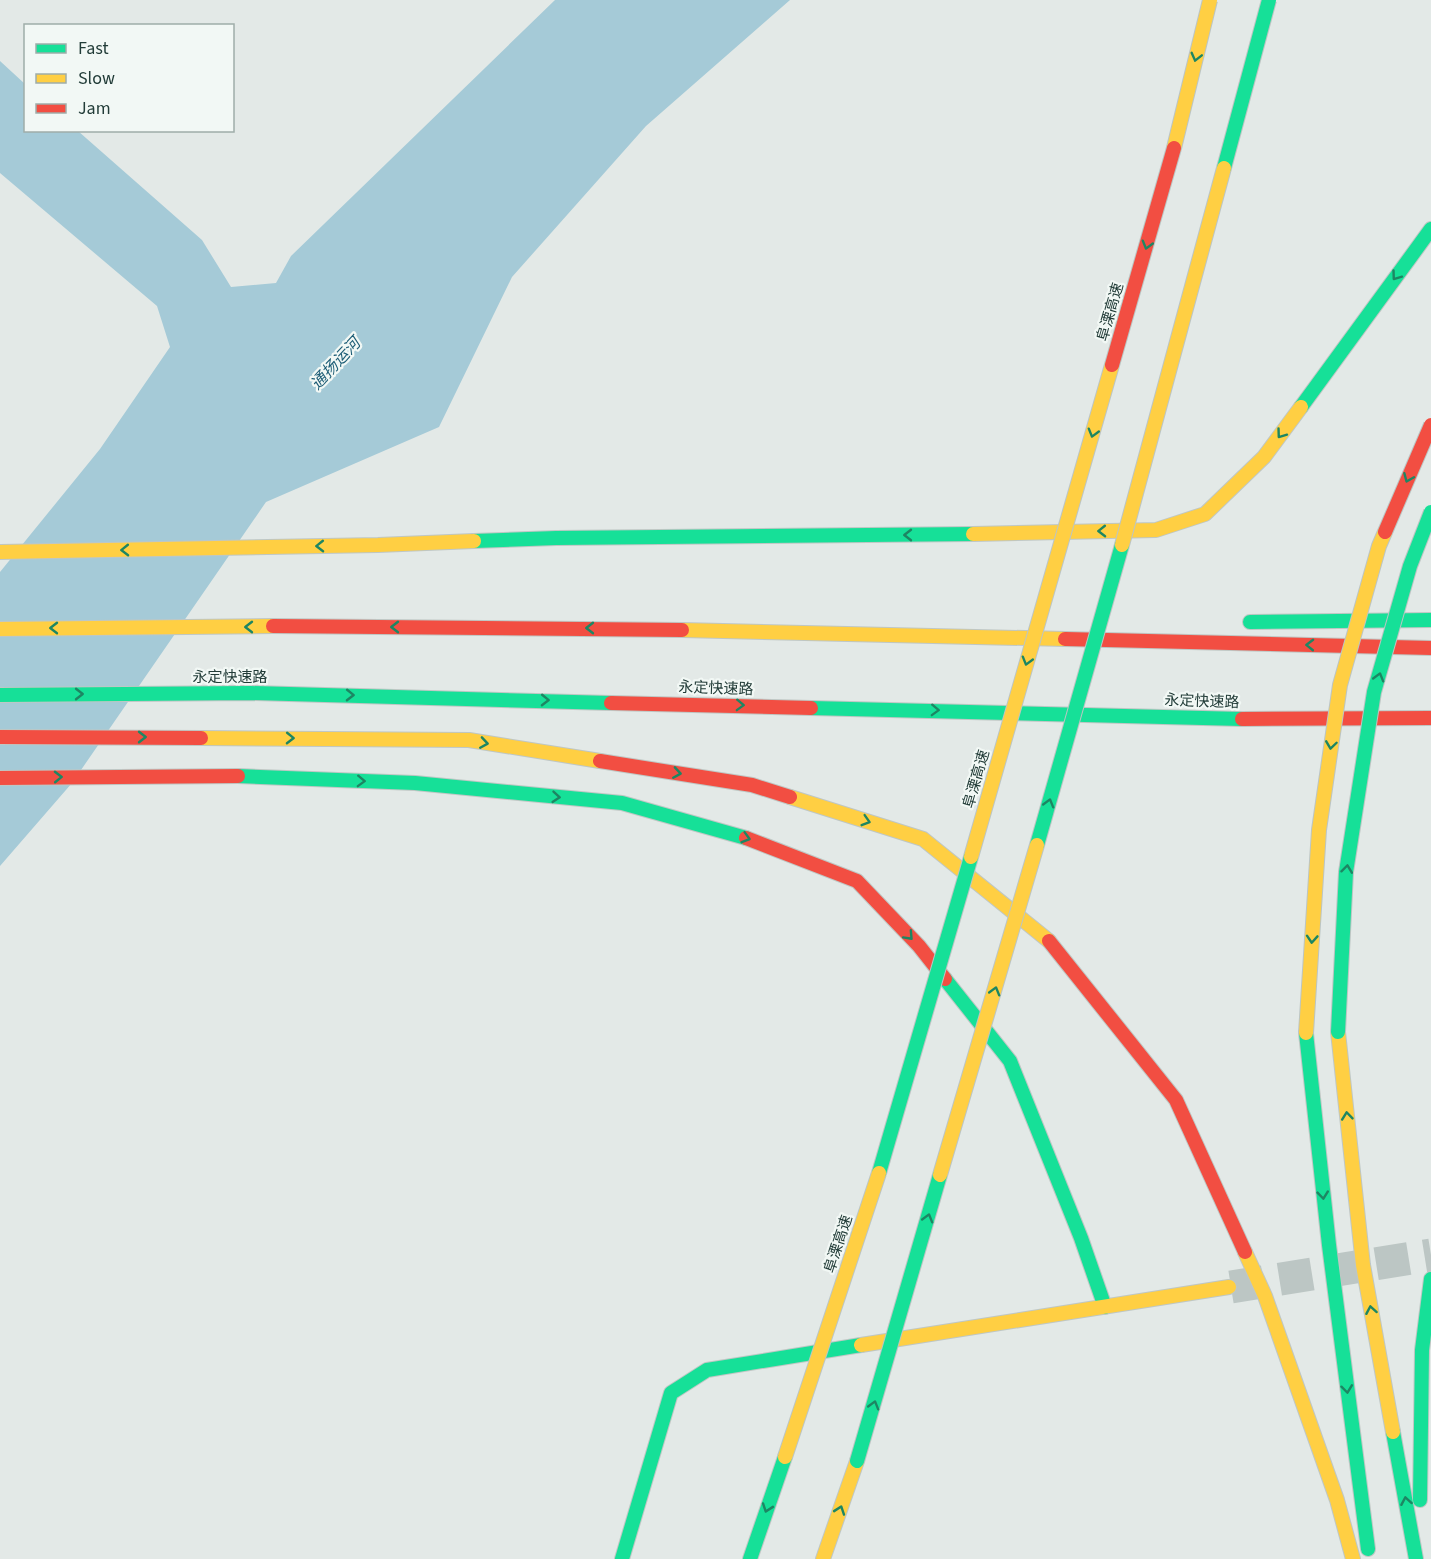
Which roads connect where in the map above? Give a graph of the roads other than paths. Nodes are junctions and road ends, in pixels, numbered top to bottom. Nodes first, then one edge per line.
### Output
1 (1210, 0) edge
2 (1269, 0) edge
3 (1431, 229) edge
4 (1431, 425) edge
5 (1431, 512) edge
6 (0, 552) edge
7 (1431, 620) edge
8 (1241, 622) dead end
9 (1111, 623) dead end
10 (1051, 624) dead end
11 (1087, 624) dead end
12 (612, 628) junction
13 (0, 629) edge
14 (1431, 648) edge
15 (0, 695) edge
16 (1431, 718) edge
17 (0, 736) edge
18 (0, 777) edge
19 (1431, 1279) edge
20 (1229, 1287) tunnel mouth
21 (1105, 1307) junction
22 (622, 1559) edge
23 (750, 1559) edge
24 (823, 1559) edge
25 (1353, 1559) edge
26 (1369, 1559) edge
27 (1418, 1559) edge

1 -> 23 main road, 阜溧高速, bridge
24 -> 2 main road, bridge
3 -> 6 main road
4 -> 26 main road, bridge
27 -> 5 main road, bridge
7 - 8 main road
9 - 11 main road
10 - 12 main road
12 -> 13 main road
14 -> 12 main road
15 -> 16 main road, 永定快速路
17 -> 25 main road
18 -> 21 main road
19 - 27 main road
20 - 21 main road
21 - 22 main road

